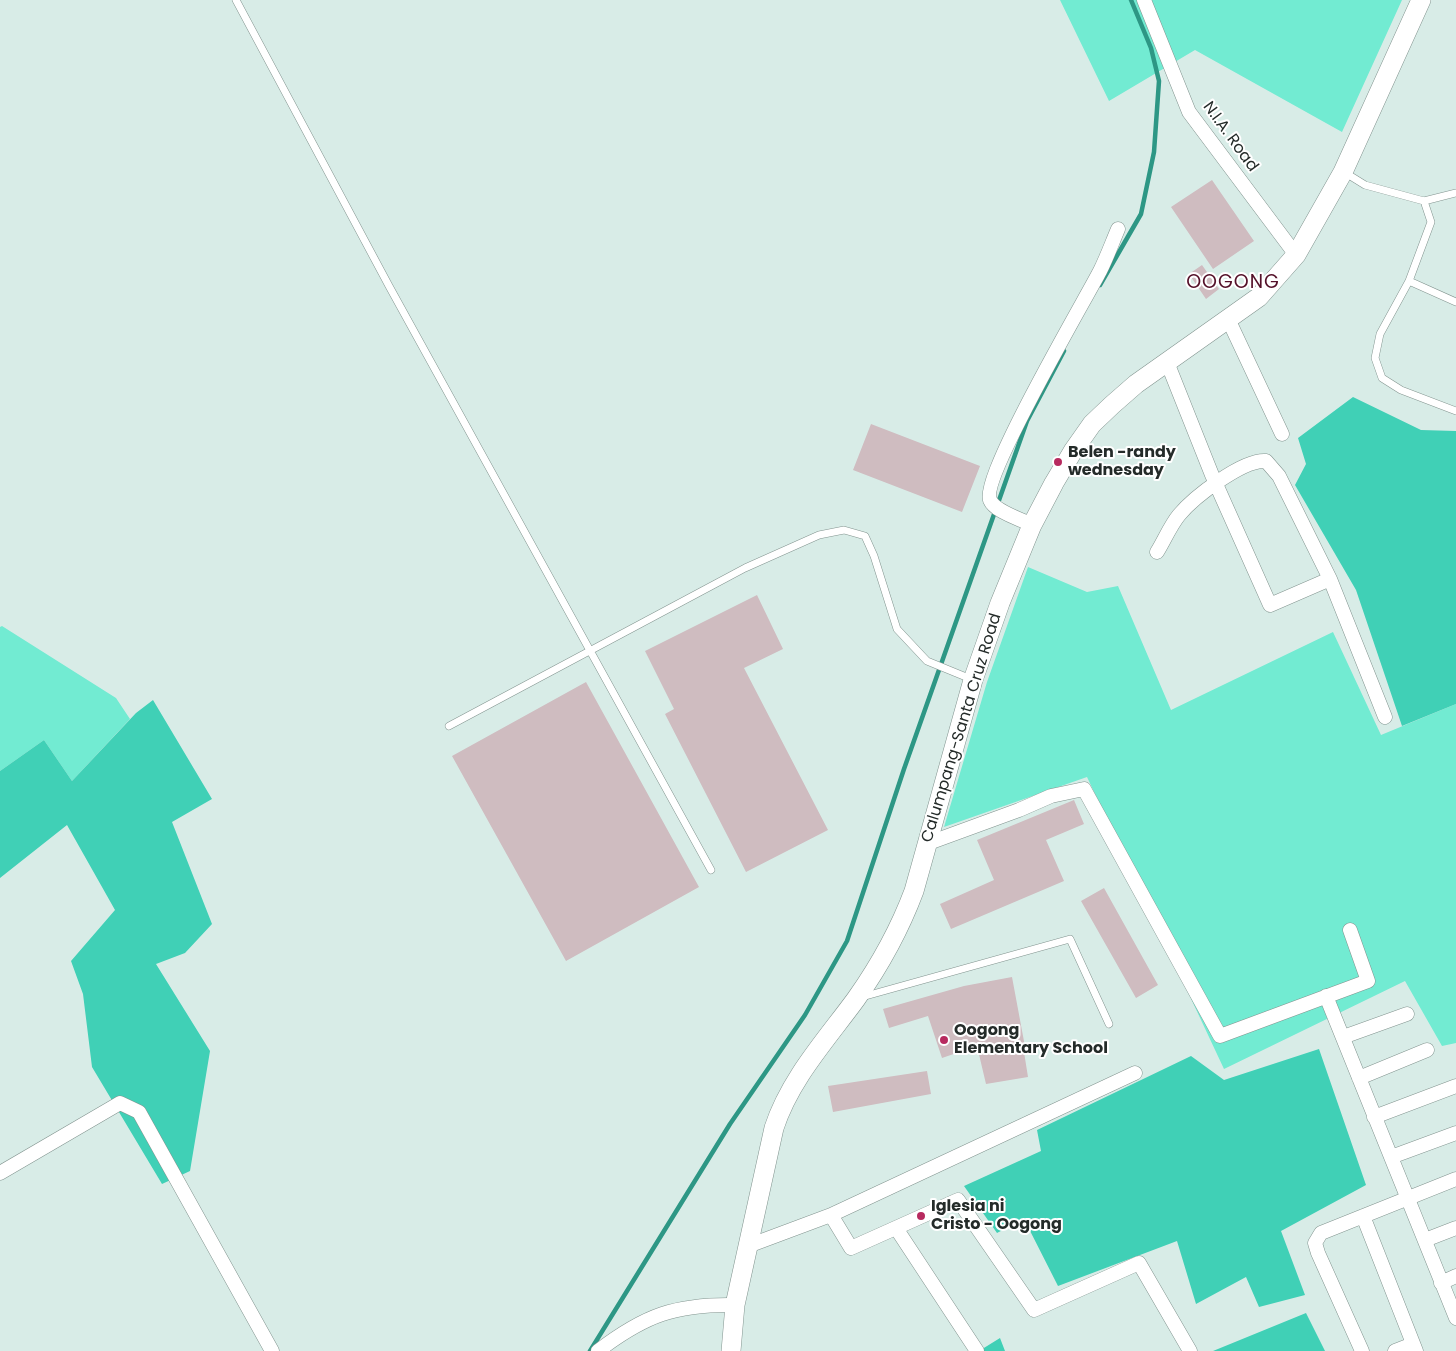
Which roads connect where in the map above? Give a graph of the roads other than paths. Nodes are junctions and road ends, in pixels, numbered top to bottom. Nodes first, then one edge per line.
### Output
1 (236, 0) edge
2 (1144, 0) edge
3 (1421, 0) edge
4 (1343, 172) junction
5 (1456, 193) edge
6 (1424, 201) junction
7 (1118, 229) dead end
8 (1296, 255) junction
9 (1409, 281) junction
10 (1456, 302) edge
11 (1229, 321) junction
12 (1167, 362) junction
13 (1456, 411) edge
14 (1282, 434) dead end
15 (1216, 484) junction
16 (1032, 525) junction
17 (1157, 552) dead end
18 (1330, 578) junction
19 (592, 650) junction
20 (973, 680) junction
21 (1385, 717) dead end
22 (448, 726) dead end
23 (926, 844) junction
24 (711, 870) dead end
25 (1350, 930) dead end
26 (1326, 996) junction
27 (856, 999) junction
28 (1407, 1014) dead end
29 (1109, 1024) dead end
30 (1343, 1037) junction
31 (1427, 1050) dead end
32 (1135, 1073) dead end
33 (1359, 1078) junction
34 (1456, 1086) edge
35 (1374, 1116) junction
36 (1456, 1133) edge
37 (1391, 1157) junction
38 (0, 1173) edge
39 (1456, 1179) edge
40 (1407, 1200) junction
41 (831, 1216) junction
42 (1363, 1216) junction
43 (896, 1228) junction
44 (1456, 1228) edge
45 (1425, 1240) junction
46 (748, 1246) junction
47 (1456, 1276) edge
48 (1441, 1283) junction
49 (735, 1305) junction
50 (1456, 1315) edge
51 (1414, 1348) edge
52 (272, 1351) edge
53 (598, 1351) edge
54 (731, 1351) edge
55 (977, 1351) edge
56 (1190, 1351) edge
57 (1362, 1351) edge
58 (1395, 1351) edge

1 - 19 lane
2 - 8 street, N.I.A. Road
3 - 4 main road, Calumpang-Santa Cruz Road
4 - 6 lane
4 - 8 main road, Calumpang-Santa Cruz Road
5 - 6 lane
6 - 9 lane
7 - 16 street
8 - 11 main road, Calumpang-Santa Cruz Road
9 - 10 lane
9 - 13 lane
11 - 12 main road, Calumpang-Santa Cruz Road
11 - 14 street
12 - 15 street
12 - 16 main road, Calumpang-Santa Cruz Road
15 - 17 street
15 - 18 street
15 - 18 street
16 - 20 main road, Calumpang-Santa Cruz Road
18 - 21 street
19 - 20 lane
19 - 22 lane
19 - 24 lane
20 - 23 main road, Calumpang-Santa Cruz Road
23 - 26 street
23 - 27 main road, Calumpang-Santa Cruz Road
25 - 26 street
26 - 30 street
27 - 29 lane
27 - 46 main road, Calumpang-Santa Cruz Road
28 - 30 street
30 - 33 street
31 - 33 street
32 - 41 street
33 - 35 street
34 - 35 street
35 - 37 street
36 - 37 street
37 - 40 street
38 - 52 street
39 - 40 street
40 - 42 street
40 - 45 street
41 - 43 street
41 - 46 street
42 - 51 street
42 - 57 street
43 - 55 street
43 - 56 street
44 - 45 street
45 - 48 street
46 - 49 main road, Calumpang-Santa Cruz Road
47 - 48 street
48 - 50 street
49 - 53 street
49 - 54 main road, Calumpang-Santa Cruz Road
51 - 58 street

